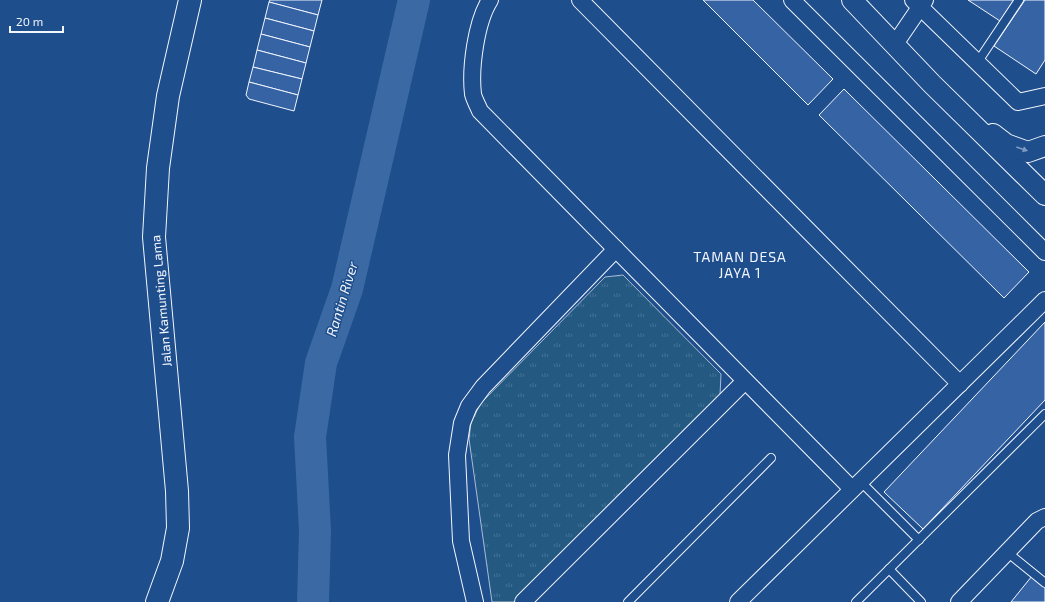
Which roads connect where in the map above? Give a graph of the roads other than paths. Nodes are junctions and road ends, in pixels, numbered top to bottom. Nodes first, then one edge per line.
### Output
1 (190, 0) edge
2 (490, 0) edge
3 (580, 0) edge
4 (792, 0) edge
5 (852, 0) edge
6 (1019, 0) edge
7 (919, 3) edge
8 (895, 44) junction
9 (977, 63) junction
10 (1045, 96) edge
11 (955, 106) junction
12 (1045, 146) edge
13 (1043, 189) edge
14 (616, 249) junction
15 (1045, 252) edge
16 (1045, 300) edge
17 (745, 381) junction
18 (960, 384) junction
19 (1045, 414) edge
20 (771, 458) dead end
21 (856, 485) junction
22 (1045, 517) edge
23 (919, 540) junction
24 (1007, 552) junction
25 (889, 569) junction
26 (1045, 583) edge
27 (963, 601) edge
28 (157, 602) edge
29 (475, 602) edge
30 (523, 602) edge
31 (628, 602) edge
32 (738, 602) edge
33 (856, 602) edge
34 (921, 602) edge

1 - 28 main road, Jalan Kamunting Lama
2 - 14 street
3 - 18 street
4 - 15 street
5 - 8 street
6 - 9 lane
7 - 8 street
7 - 9 street
8 - 11 street
9 - 10 street
11 -> 12 street
11 - 13 street
14 - 17 street
14 - 29 street
16 - 18 street
17 - 21 street
17 - 30 street
18 - 21 street
19 - 23 lane
20 - 31 lane
21 - 23 lane
21 - 32 street
22 - 24 street
23 - 25 lane
24 - 26 lane
24 - 27 street
25 - 33 lane
25 - 34 lane

